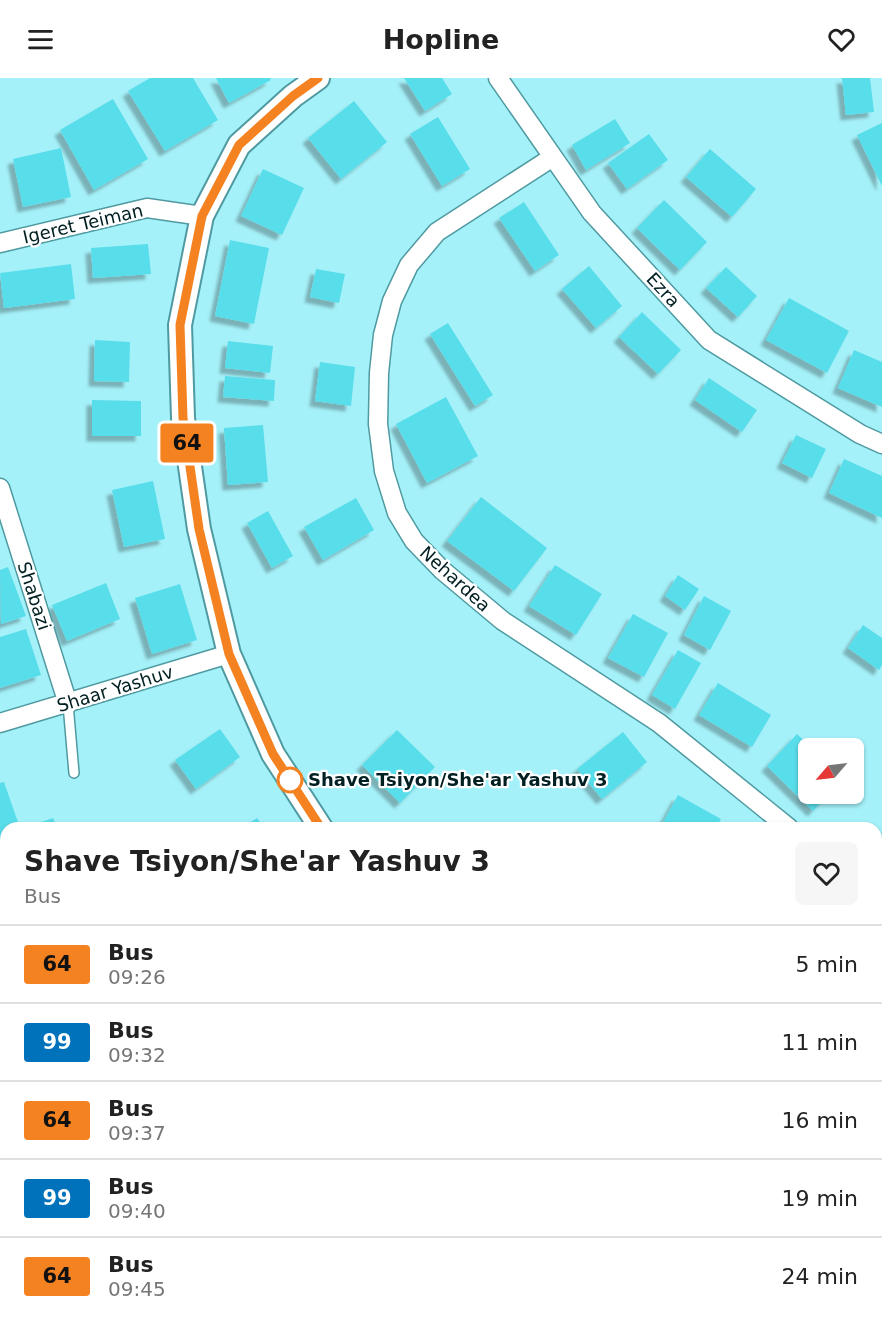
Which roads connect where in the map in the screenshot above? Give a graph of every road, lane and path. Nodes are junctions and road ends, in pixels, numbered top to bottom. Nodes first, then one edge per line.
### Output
1 (318, 78) edge
2 (498, 78) edge
3 (553, 157) junction
4 (202, 216) junction
5 (0, 243) edge
6 (882, 444) edge
7 (0, 488) edge
8 (229, 654) junction
9 (68, 704) junction
10 (0, 723) edge
11 (74, 773) dead end
12 (317, 822) edge
13 (782, 822) edge

1 - 4 street
2 - 3 street, Ezra
3 - 6 street, Ezra
3 - 13 street, Nehardea
4 - 5 street, Igeret Teiman
4 - 8 street
7 - 9 street, Shabazi
8 - 9 street, Shaar Yashuv
8 - 12 street
9 - 10 street, Shaar Yashuv
9 - 11 lane

